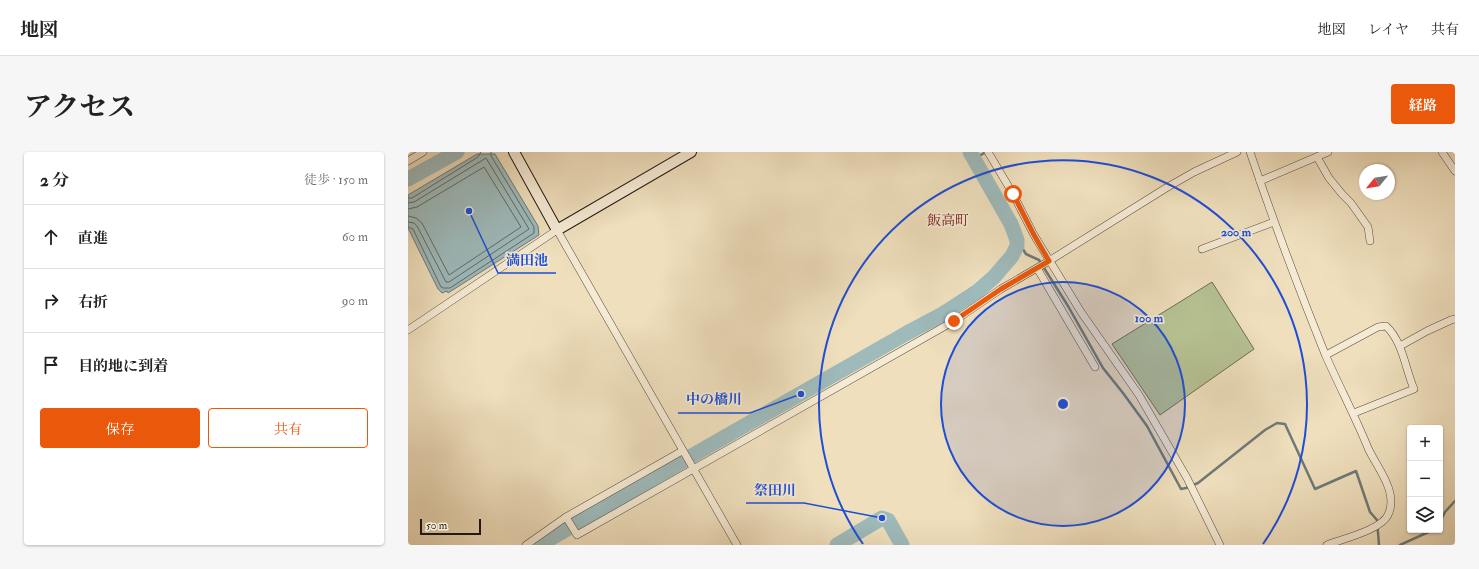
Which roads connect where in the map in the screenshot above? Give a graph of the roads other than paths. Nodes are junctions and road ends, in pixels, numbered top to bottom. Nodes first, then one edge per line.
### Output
1 (423, 152) edge
2 (514, 152) edge
3 (691, 152) edge
4 (1237, 152) edge
5 (1250, 152) edge
6 (1328, 152) edge
7 (1442, 152) edge
8 (988, 153) edge
9 (1317, 158) junction
10 (408, 161) edge
11 (1455, 171) edge
12 (1260, 181) junction
13 (1274, 222) junction
14 (557, 230) junction
15 (1370, 241) dead end
16 (1202, 249) dead end
17 (1043, 265) junction
18 (1080, 313) junction
19 (1069, 319) junction
20 (1455, 320) edge
21 (408, 330) edge
22 (1400, 346) junction
23 (1326, 356) junction
24 (1095, 367) dead end
25 (1354, 413) junction
26 (682, 451) junction
27 (692, 468) junction
28 (567, 518) junction
29 (526, 545) edge
30 (737, 545) edge
31 (1220, 545) edge
32 (1327, 545) edge

1 - 10 street
2 - 14 street
3 - 14 street
4 - 17 street
5 - 12 street
6 - 9 street
7 - 11 street
8 - 17 street
9 - 12 street
9 - 15 street
12 - 13 street
13 - 16 street
13 - 23 street
14 - 21 street
14 - 26 street
17 - 18 street
17 - 19 street
17 - 27 street
18 - 19 street
18 - 31 street
19 - 24 street
20 - 22 street
22 - 23 street
22 - 25 street
23 - 25 street
25 - 32 street
26 - 27 street
26 - 28 street
27 - 28 street
27 - 30 street
28 - 29 street

